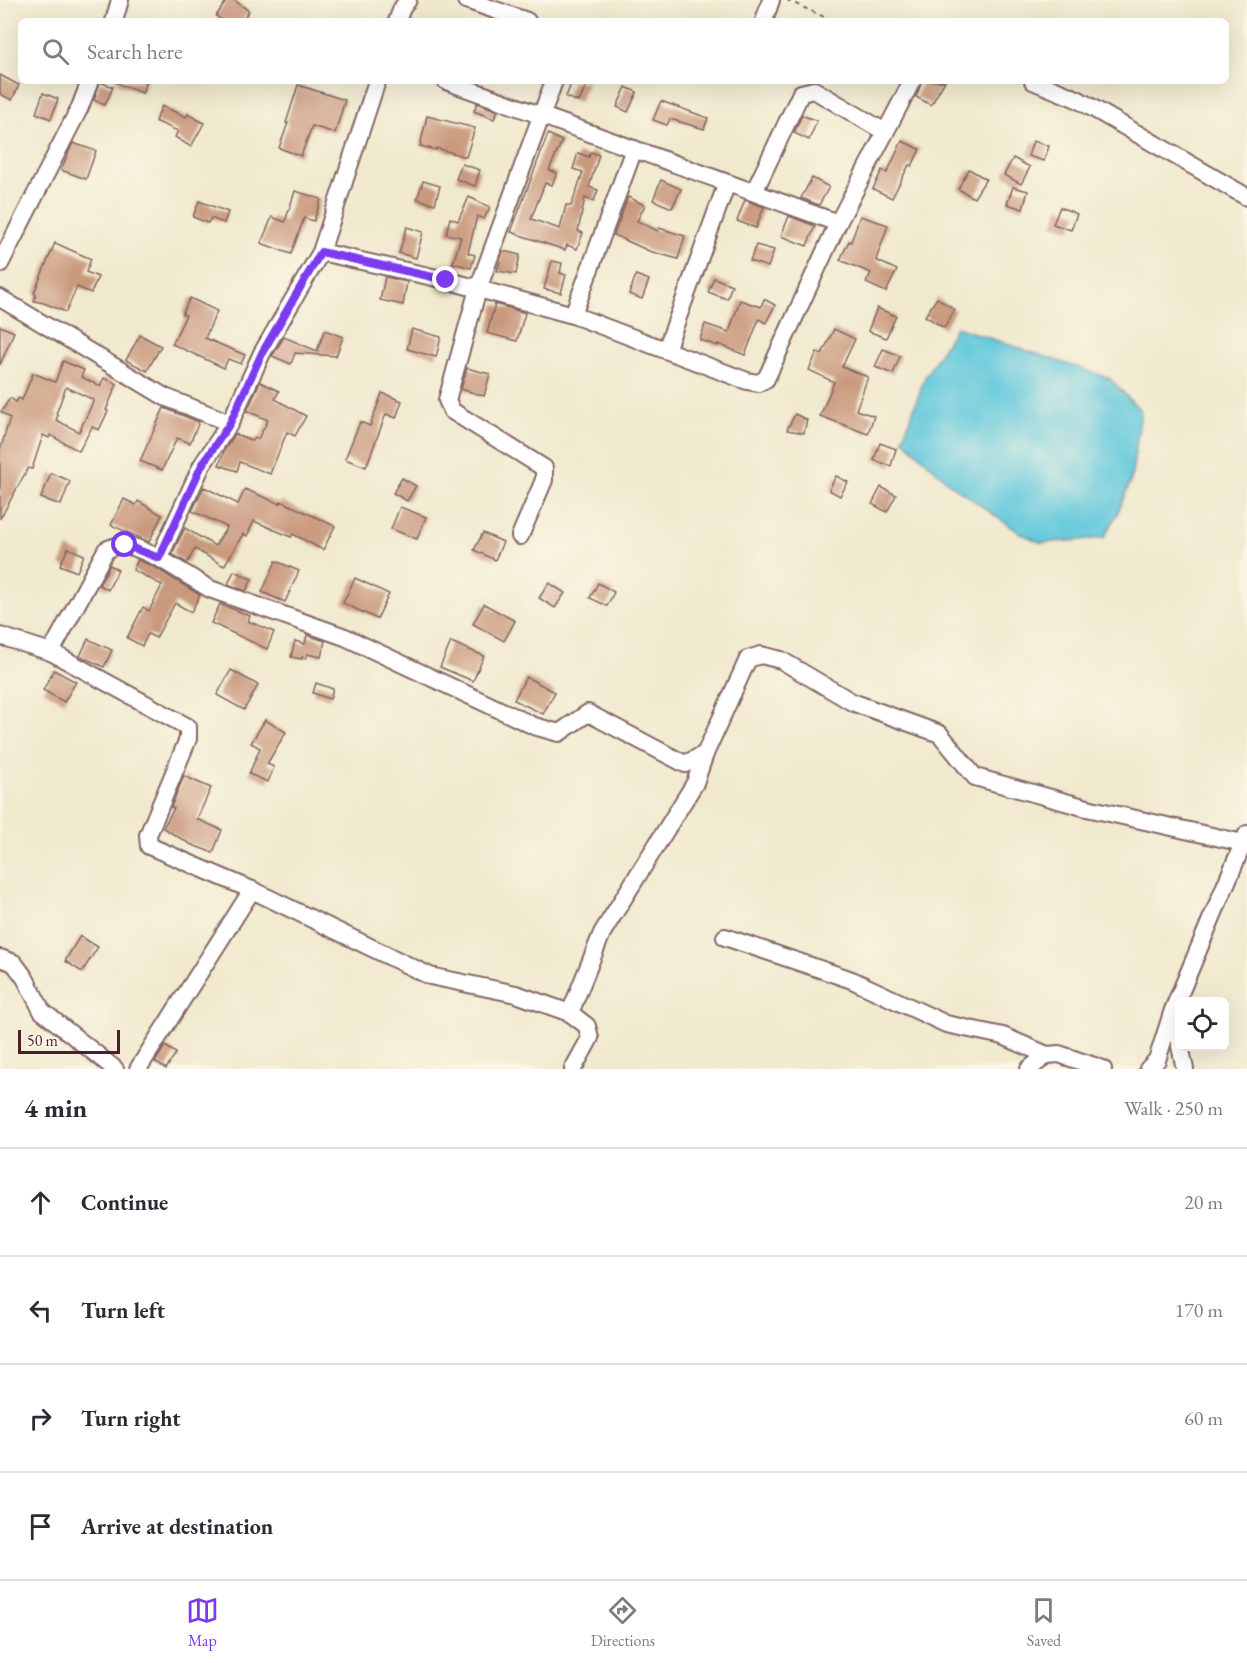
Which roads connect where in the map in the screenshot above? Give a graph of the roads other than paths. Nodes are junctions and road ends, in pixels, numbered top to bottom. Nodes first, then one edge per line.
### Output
1 (120, 0) edge
2 (408, 0) edge
3 (466, 0) edge
4 (771, 0) edge
5 (115, 18) edge
6 (398, 18) edge
7 (517, 18) edge
8 (765, 18) edge
9 (89, 84) edge
10 (376, 84) edge
11 (454, 84) edge
12 (553, 84) edge
13 (910, 84) edge
14 (1040, 84) edge
15 (540, 115) junction
16 (885, 132) junction
17 (634, 149) junction
18 (727, 183) junction
19 (754, 192) junction
20 (1247, 197) edge
21 (838, 223) junction
22 (321, 252) junction
23 (0, 264) edge
24 (478, 289) junction
25 (0, 298) edge
26 (573, 315) junction
27 (666, 350) junction
28 (230, 423) junction
29 (520, 536) dead end
30 (159, 558) junction
31 (0, 636) edge
32 (51, 652) junction
33 (705, 754) junction
34 (1245, 838) edge
35 (252, 890) junction
36 (725, 937) dead end
37 (0, 958) edge
38 (1173, 1010) junction
39 (570, 1013) junction
40 (1175, 1020) edge
41 (1181, 1051) edge
42 (1047, 1055) junction
43 (115, 1069) edge
44 (138, 1069) edge
45 (573, 1069) edge
46 (1029, 1069) edge
47 (1103, 1069) edge
48 (1148, 1069) edge
49 (1185, 1069) edge

1 - 5 street
2 - 6 street
3 - 7 street
4 - 8 street
9 - 23 street
10 - 22 street
11 - 15 street
12 - 15 street
13 - 16 street
14 - 20 street
15 - 17 street
15 - 24 street
16 - 19 street
16 - 21 street
17 - 18 street
17 - 26 street
18 - 19 street
18 - 27 street
19 - 21 street
21 - 27 street
22 - 24 street
22 - 28 street
24 - 26 street
24 - 29 street
25 - 28 street
26 - 27 street
28 - 30 street
30 - 32 street
30 - 33 street
31 - 32 street
32 - 35 street
33 - 34 street
33 - 39 street
34 - 38 street
35 - 39 street
35 - 44 street
36 - 42 street
37 - 43 street
38 - 40 street
38 - 48 street
39 - 45 street
41 - 49 street
42 - 46 street
42 - 47 street

